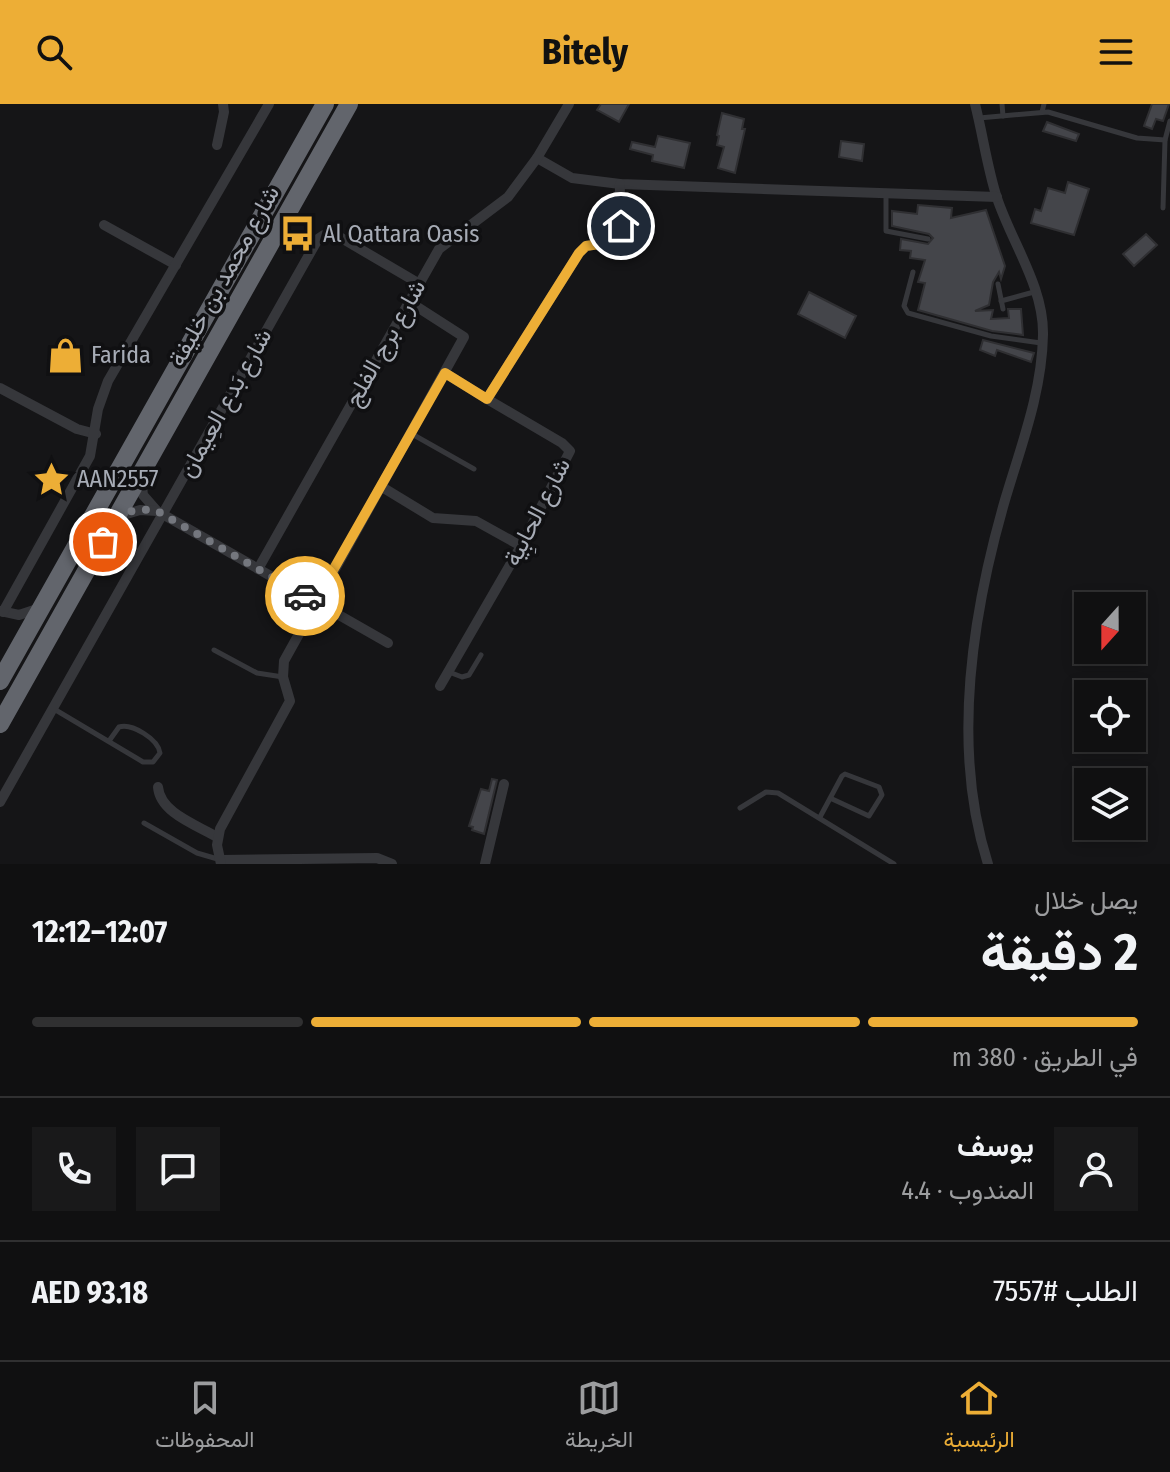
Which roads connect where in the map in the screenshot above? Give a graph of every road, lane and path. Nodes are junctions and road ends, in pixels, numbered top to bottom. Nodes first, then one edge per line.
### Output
1 (223, 104) edge
2 (269, 104) edge
3 (325, 104) edge
4 (349, 104) edge
5 (569, 104) edge
6 (975, 104) edge
7 (1002, 104) edge
8 (1044, 104) edge
9 (1042, 112) junction
10 (1003, 116) junction
11 (979, 118) junction
12 (1170, 121) edge
13 (1165, 140) junction
14 (217, 145) dead end
15 (537, 158) junction
16 (620, 184) junction
17 (886, 193) junction
18 (997, 197) junction
19 (1163, 208) dead end
20 (104, 225) dead end
21 (928, 239) dead end
22 (176, 265) junction
23 (913, 272) dead end
24 (418, 283) junction
25 (998, 284) dead end
26 (1035, 292) junction
27 (408, 301) junction
28 (1001, 301) junction
29 (1003, 309) dead end
30 (1042, 343) junction
31 (445, 373) junction
32 (0, 388) edge
33 (487, 399) junction
34 (96, 434) junction
35 (412, 434) junction
36 (474, 469) dead end
37 (141, 474) junction
38 (382, 487) junction
39 (159, 513) junction
40 (117, 518) junction
41 (521, 546) junction
42 (258, 569) junction
43 (315, 602) junction
44 (43, 605) junction
45 (5, 613) edge
46 (21, 643) junction
47 (388, 643) dead end
48 (214, 650) dead end
49 (481, 655) dead end
50 (448, 671) junction
51 (283, 677) junction
52 (0, 681) edge
53 (440, 686) dead end
54 (54, 709) junction
55 (0, 724) edge
56 (109, 741) junction
57 (504, 784) dead end
58 (158, 787) dead end
59 (830, 798) junction
60 (0, 802) edge
61 (740, 808) dead end
62 (820, 817) junction
63 (144, 823) dead end
64 (217, 837) junction
65 (221, 862) edge
66 (392, 864) edge
67 (485, 864) edge
68 (894, 864) edge
69 (988, 864) edge

1 - 14 street
2 - 22 street
3 - 44 highway, شارع محمد بن خليفة
4 - 37 highway, شارع محمد بن خليفة
5 - 15 street, شارع برج الفلج
6 - 11 street
7 - 10 lane
8 - 9 lane
9 - 10 lane
9 - 13 lane
10 - 11 lane
11 - 18 street
12 - 13 lane
13 - 19 lane
15 - 16 street
15 - 24 street, شارع برج الفلج
16 - 17 street
16 - 33 street
17 - 18 street
17 - 21 lane
18 - 26 street
20 - 22 street
22 - 34 street
23 - 30 lane
24 - 27 street, شارع برج الفلج
24 - 39 street, شارع بَدع العِيمان
25 - 28 lane
26 - 28 lane
26 - 30 street
27 - 31 street
27 - 42 street, شارع برج الفلج
28 - 29 lane
30 - 69 street
31 - 33 street
31 - 35 street
32 - 34 street
33 - 41 street, شارع الحابِية
34 - 45 street
35 - 36 lane
35 - 38 street
37 - 39 street
37 - 40 highway, شارع محمد بن خليفة
38 - 41 street
38 - 43 street
39 - 40 street
39 - 42 street
39 - 54 street, شارع بَدع العِيمان
40 - 55 highway, شارع محمد بن خليفة
41 - 50 street, شارع الحابِية
42 - 43 street
43 - 47 street
43 - 51 street
44 - 45 street
44 - 46 highway, شارع محمد بن خليفة
45 - 46 street
46 - 52 highway, شارع محمد بن خليفة
48 - 51 lane
49 - 50 lane
50 - 53 street, شارع الحابِية
51 - 64 street
54 - 56 lane
54 - 60 street, شارع بَدع العِيمان
56 - 56 lane
57 - 67 street
58 - 64 street
59 - 59 lane
59 - 62 lane
61 - 62 lane
62 - 68 lane
63 - 65 lane
64 - 65 street
65 - 66 street

